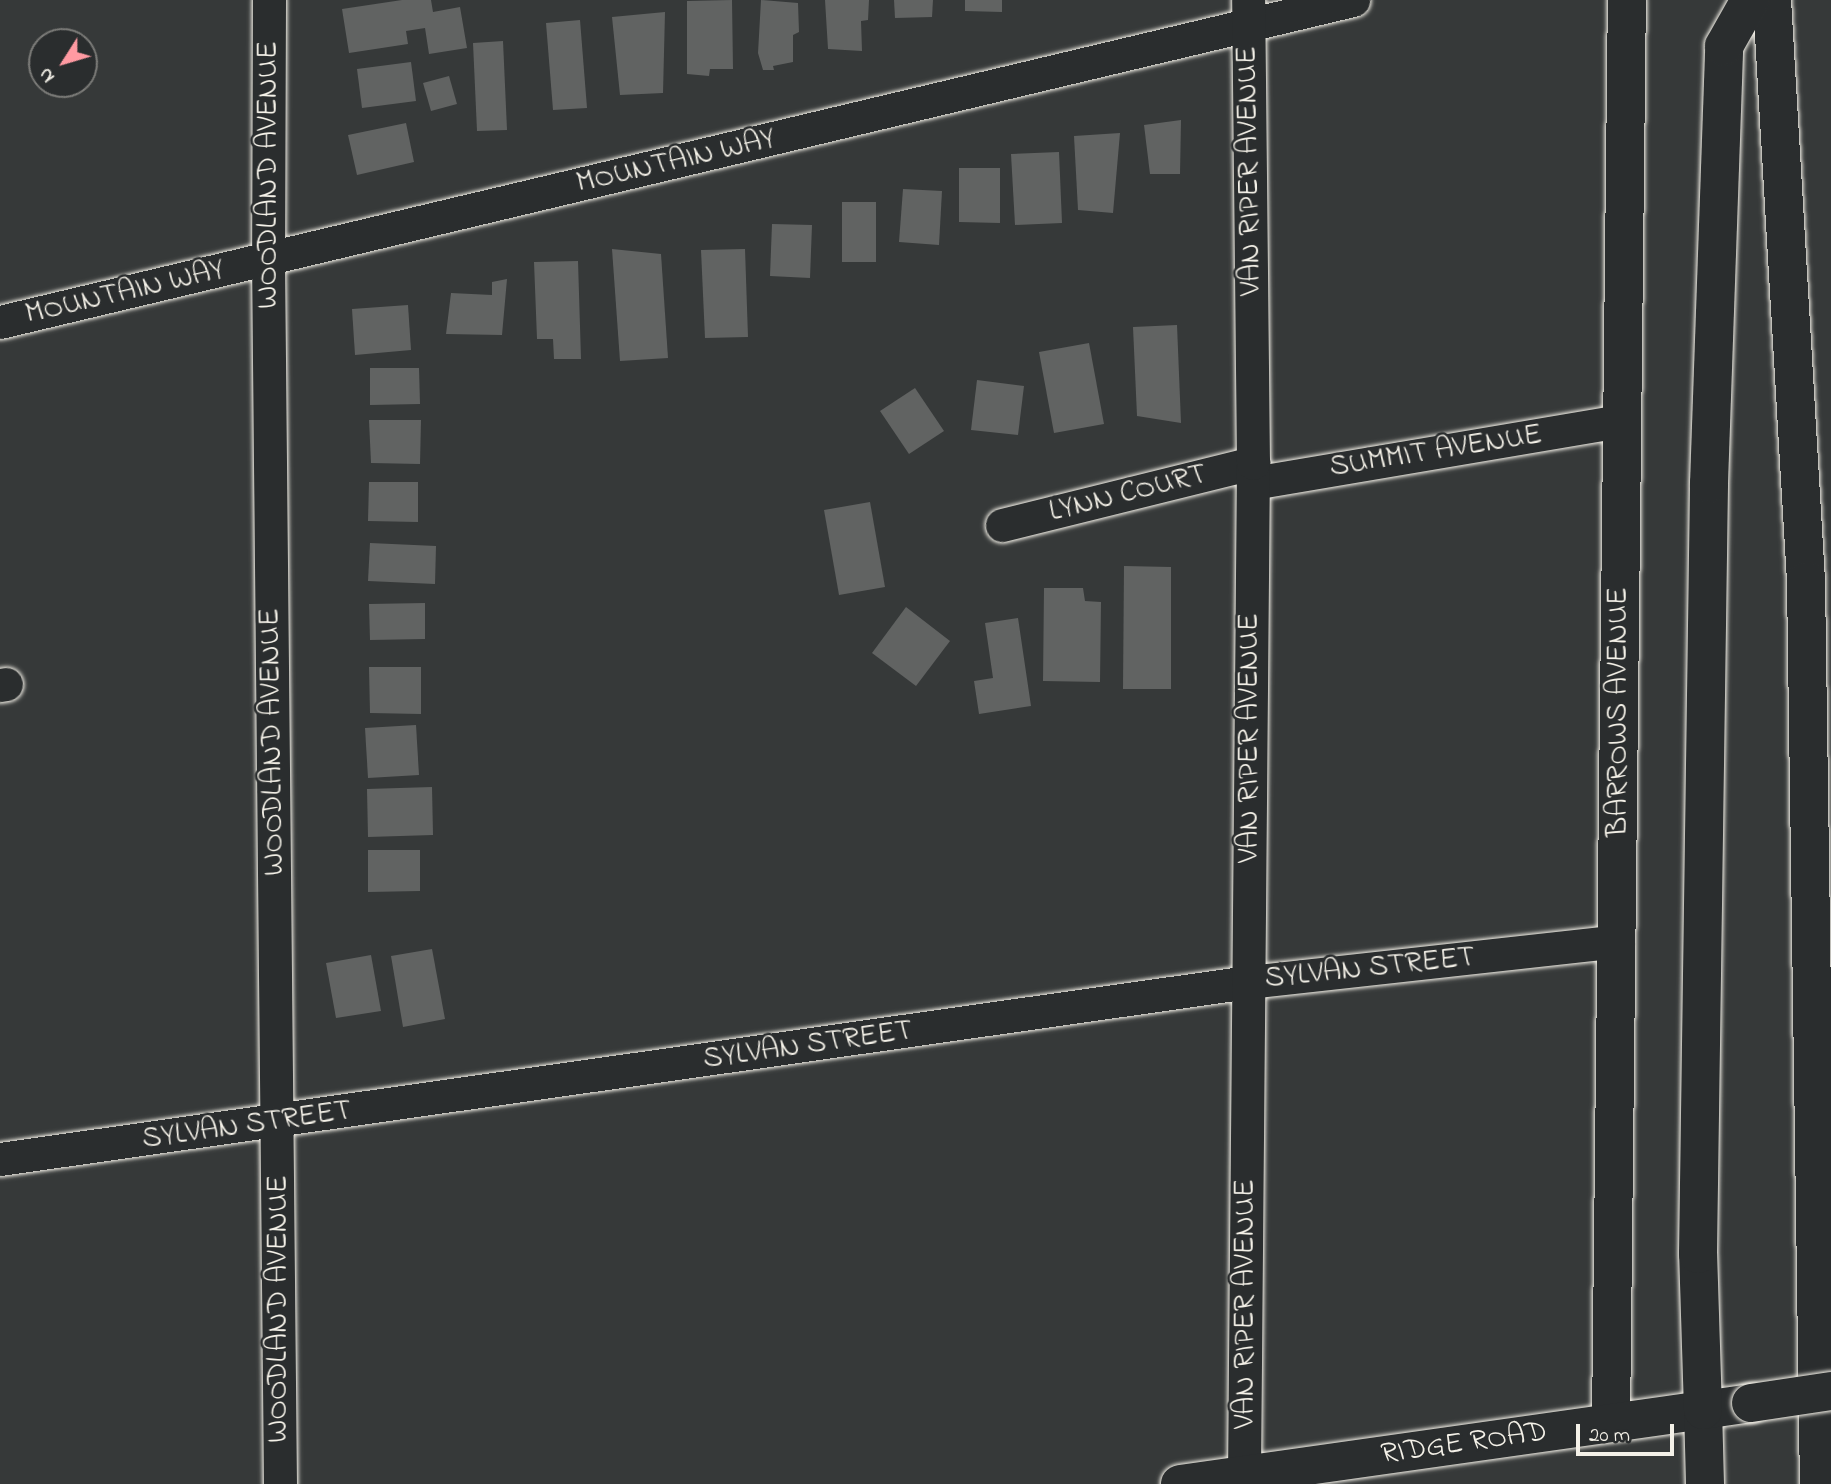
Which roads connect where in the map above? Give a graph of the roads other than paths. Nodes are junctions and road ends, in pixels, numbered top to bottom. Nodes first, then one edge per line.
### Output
1 (270, 0) edge
2 (1353, 0) edge
3 (1627, 0) edge
4 (1750, 0) edge
5 (1772, 0) edge
6 (1248, 13) edge
7 (268, 258) junction
8 (0, 322) edge
9 (1620, 421) junction
10 (1253, 473) junction
11 (1002, 525) dead end
12 (1618, 941) junction
13 (1248, 982) junction
14 (277, 1123) junction
15 (0, 1159) edge
16 (1831, 1391) edge
17 (1703, 1410) junction
18 (1611, 1423) junction
19 (1244, 1475) junction
20 (280, 1484) edge
21 (1180, 1484) edge
22 (1705, 1484) edge
23 (1819, 1484) edge

1 - 7 street, WOODLAND AVENUE
2 - 6 street, MOUNTAIN WAY
3 - 9 main road, BARROWS AVENUE
4 - 17 main road
5 - 23 main road
6 - 7 street, MOUNTAIN WAY
6 - 10 street, VAN RIPER AVENUE
7 - 8 street, MOUNTAIN WAY
7 - 14 street, WOODLAND AVENUE
9 - 10 street, SUMMIT AVENUE
9 - 12 main road, BARROWS AVENUE
10 - 11 street, LYNN COURT
10 - 13 street, VAN RIPER AVENUE
12 - 13 street, SYLVAN STREET
12 - 18 main road, BARROWS AVENUE
13 - 14 street, SYLVAN STREET
13 - 19 street, VAN RIPER AVENUE
14 - 15 street, SYLVAN STREET
14 - 20 street, WOODLAND AVENUE
16 - 17 main road, RIDGE ROAD, bridge
17 - 18 main road, RIDGE ROAD
17 - 22 main road
18 - 19 main road, RIDGE ROAD
19 - 21 main road, RIDGE ROAD

